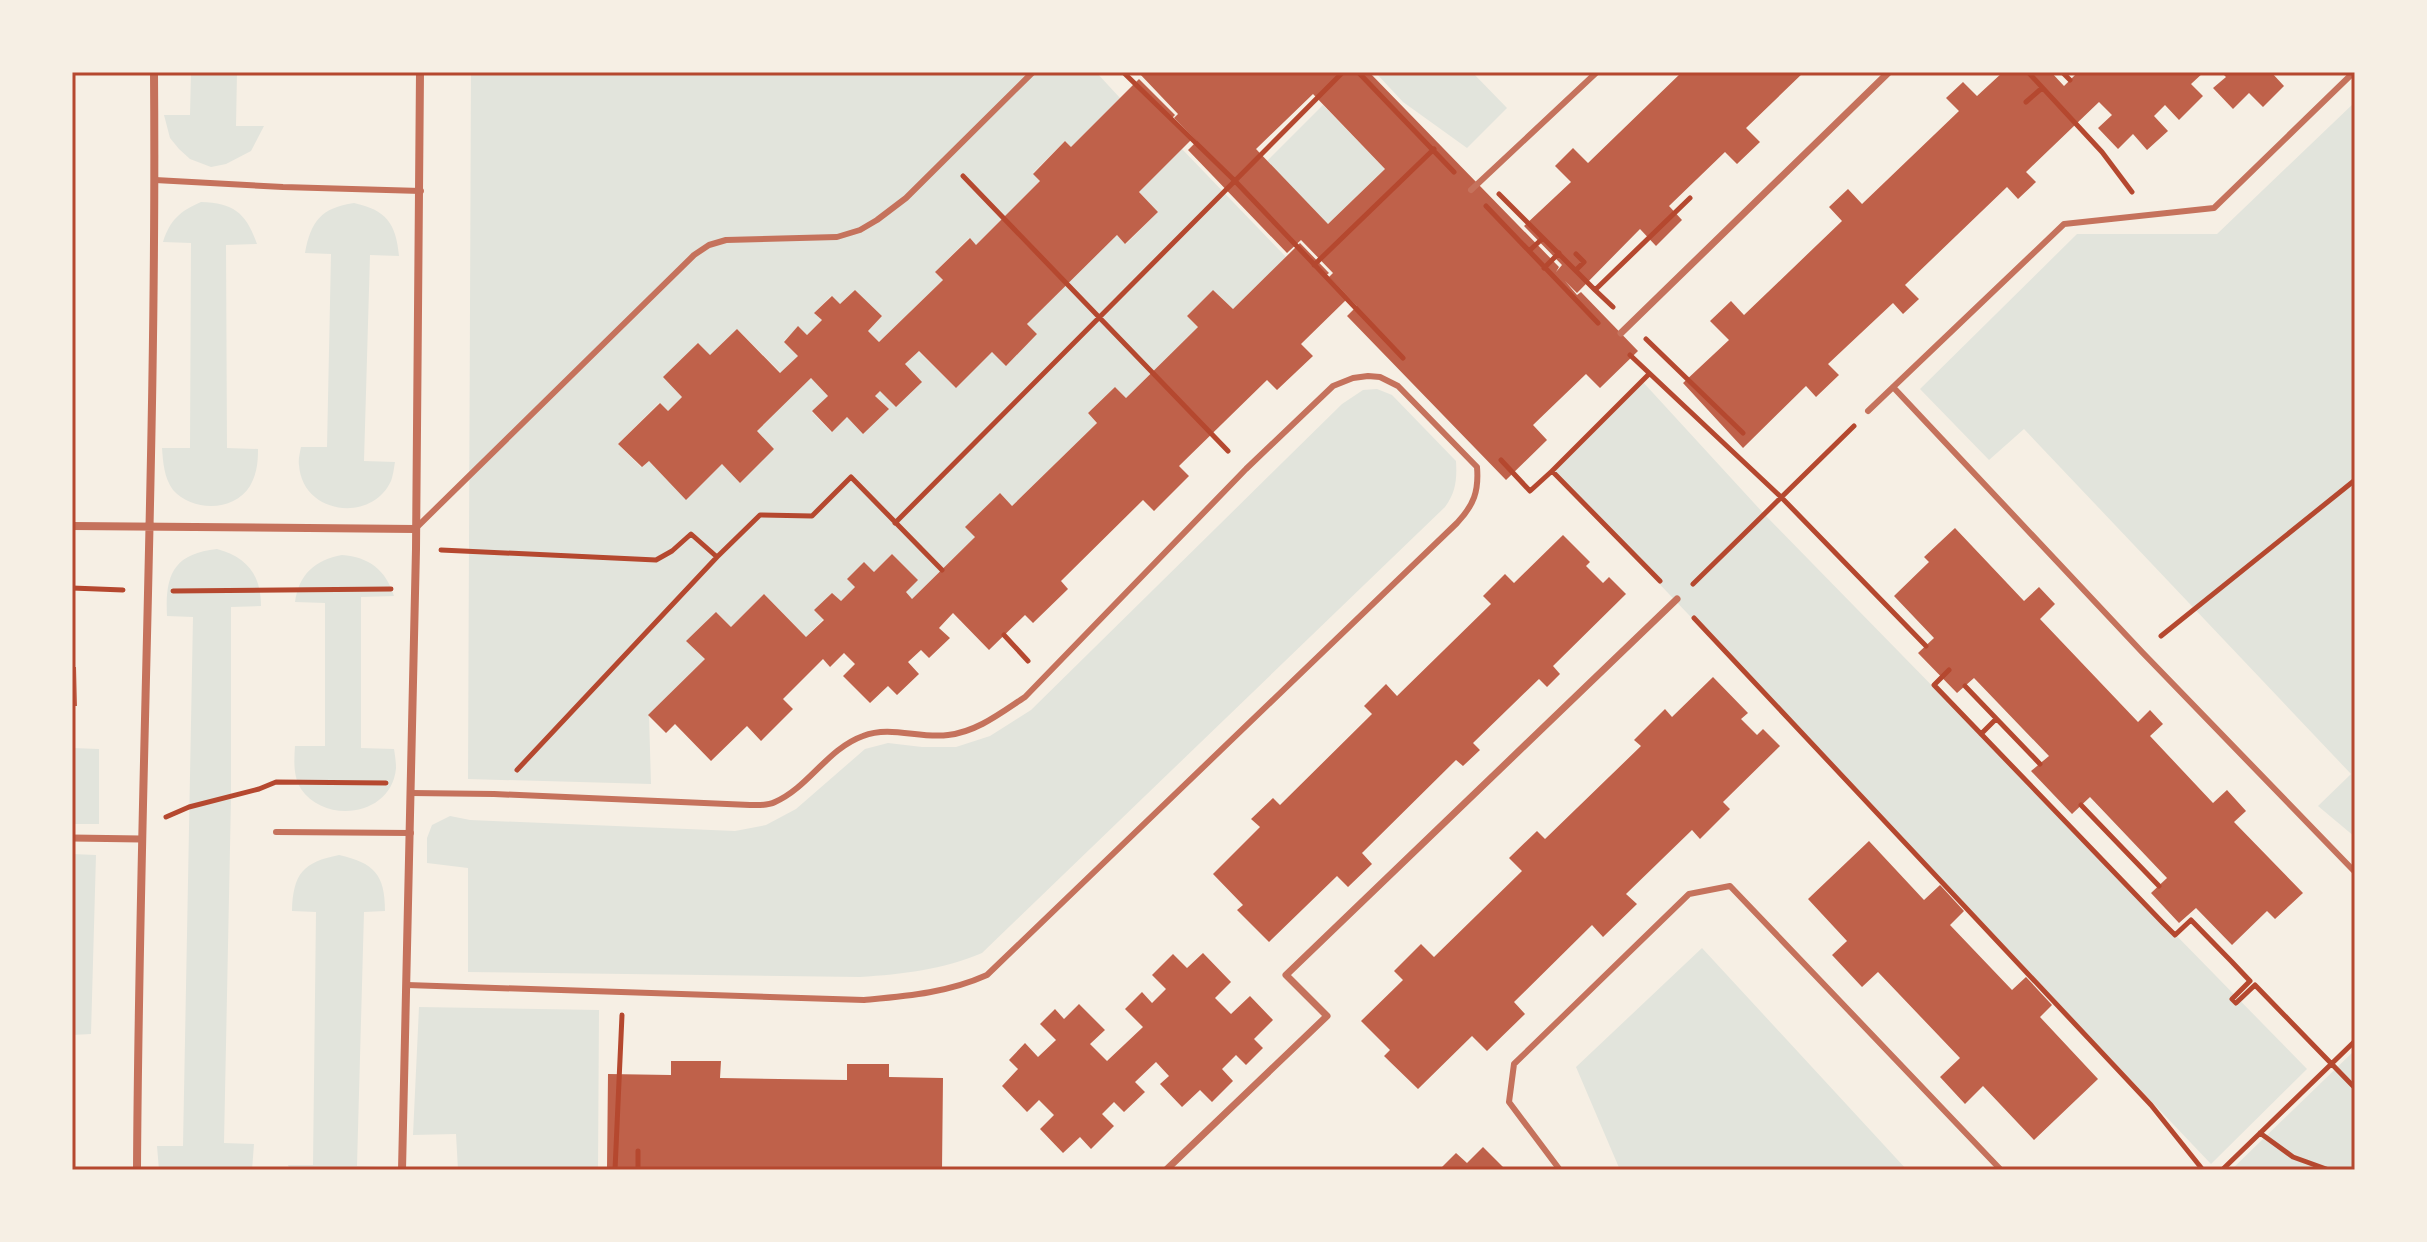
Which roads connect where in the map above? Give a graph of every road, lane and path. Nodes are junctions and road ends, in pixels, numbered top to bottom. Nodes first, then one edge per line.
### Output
1 (154, 72) edge
2 (420, 72) edge
3 (1033, 72) edge
4 (1123, 72) edge
5 (1343, 72) edge
6 (1358, 72) edge
7 (1597, 72) edge
8 (1889, 72) edge
9 (2028, 72) edge
10 (2062, 72) edge
11 (2354, 72) edge
12 (2070, 80) dead end
13 (2042, 88) junction
14 (2026, 102) dead end
15 (1434, 149) junction
16 (946, 158) junction
17 (155, 180) junction
18 (1483, 180) junction
19 (1235, 181) junction
20 (1471, 190) junction
21 (421, 191) junction
22 (1690, 198) dead end
23 (2149, 215) junction
24 (1543, 238) junction
25 (1529, 251) junction
26 (1559, 253) junction
27 (1576, 254) dead end
28 (1314, 265) junction
29 (1544, 268) junction
30 (1576, 270) junction
31 (1595, 290) junction
32 (1098, 318) junction
33 (1630, 324) junction
34 (1604, 329) dead end
35 (1621, 333) dead end
36 (1623, 348) dead end
37 (1407, 362) dead end
38 (1649, 374) junction
39 (1893, 387) junction
40 (1868, 411) joint
41 (1743, 433) dead end
42 (1499, 459) dead end
43 (1246, 469) junction
44 (1552, 471) junction
45 (2355, 480) edge
46 (1782, 498) junction
47 (895, 523) junction
48 (72, 526) edge
49 (148, 527) junction
50 (415, 529) junction
51 (416, 549) junction
52 (717, 557) junction
53 (942, 570) dead end
54 (72, 588) edge
55 (414, 589) junction
56 (149, 591) junction
57 (1677, 599) junction
58 (1004, 635) dead end
59 (1926, 646) dead end
60 (2142, 652) junction
61 (1949, 670) dead end
62 (1044, 678) junction
63 (1965, 686) dead end
64 (1996, 719) junction
65 (1981, 734) junction
66 (2040, 764) dead end
67 (411, 788) junction
68 (494, 794) junction
69 (2081, 805) dead end
70 (189, 807) dead end
71 (276, 832) dead end
72 (411, 833) junction
73 (72, 838) edge
74 (141, 839) junction
75 (2355, 872) edge
76 (2159, 886) dead end
77 (2189, 918) junction
78 (2233, 963) dead end
79 (407, 985) junction
80 (623, 992) junction
81 (2355, 1041) edge
82 (2331, 1065) junction
83 (2355, 1088) edge
84 (2260, 1133) junction
85 (638, 1151) dead end
86 (1998, 1169) edge
87 (137, 1170) edge
88 (402, 1170) edge
89 (615, 1170) edge
90 (638, 1170) edge
91 (1166, 1170) edge
92 (1560, 1170) edge
93 (2203, 1170) edge
94 (2222, 1170) edge
95 (2329, 1170) edge

1 - 17 street
2 - 21 street
3 - 16 lane
4 - 19 path
5 - 19 path
6 - 15 path
7 - 18 lane
8 - 33 street
9 - 13 path
10 - 12 path
11 - 23 lane
13 - 14 path
13 - 23 path
15 - 20 path
15 - 28 path
16 - 32 path
16 - 50 lane
17 - 21 lane
17 - 49 street
18 - 20 lane
18 - 24 path
19 - 28 path
19 - 32 path
20 - 25 path
21 - 50 street
22 - 31 path
23 - 39 lane
24 - 25 path
24 - 26 path
25 - 29 path
26 - 29 path
26 - 30 path
27 - 30 path
28 - 37 path
29 - 34 path
30 - 31 path
31 - 33 path
32 - 43 path
32 - 47 path
33 - 35 street
33 - 41 path
36 - 38 path
38 - 44 path
38 - 46 path
39 - 40 lane
39 - 60 lane
40 - 46 path
42 - 44 path
43 - 62 lane
43 - 80 lane
44 - 57 path
45 - 60 path
46 - 57 path
46 - 59 path
47 - 52 path
47 - 53 path
48 - 49 street
49 - 50 street
49 - 56 street
50 - 51 street
51 - 52 path
51 - 55 street
52 - 68 path
54 - 56 path
55 - 56 path
55 - 67 street
56 - 74 street
57 - 91 street
57 - 93 path
58 - 62 path
60 - 75 lane
61 - 65 path
62 - 68 lane
63 - 64 path
64 - 65 path
64 - 66 path
65 - 77 path
67 - 68 lane
67 - 70 path
67 - 72 street
69 - 76 path
71 - 72 lane
72 - 79 street
73 - 74 street
74 - 87 street
77 - 78 path
77 - 82 path
79 - 80 lane
79 - 88 street
80 - 89 path
81 - 82 path
82 - 83 path
82 - 84 path
84 - 94 path
84 - 95 path
85 - 90 path
86 - 92 lane

